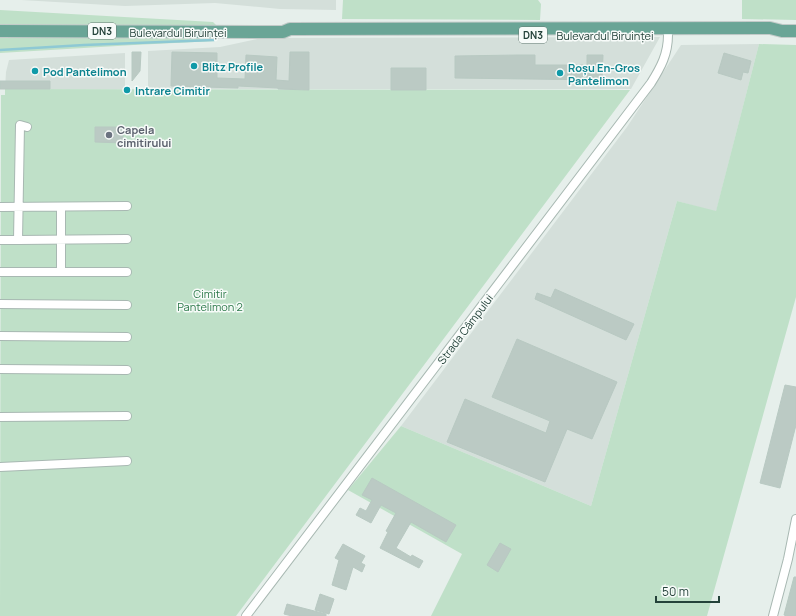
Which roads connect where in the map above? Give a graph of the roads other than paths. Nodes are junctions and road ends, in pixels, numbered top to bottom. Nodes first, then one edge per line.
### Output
1 (0, 31) edge
2 (782, 31) junction
3 (796, 31) edge
4 (283, 32) junction
5 (668, 35) junction
6 (27, 127) dead end
7 (127, 206) dead end
8 (0, 207) edge
9 (19, 207) junction
10 (61, 207) junction
11 (127, 239) dead end
12 (0, 240) edge
13 (18, 240) junction
14 (61, 240) junction
15 (0, 272) edge
16 (61, 272) junction
17 (127, 272) dead end
18 (0, 304) edge
19 (127, 305) dead end
20 (0, 336) edge
21 (127, 337) dead end
22 (0, 369) edge
23 (127, 370) dead end
24 (127, 416) dead end
25 (0, 417) edge
26 (127, 461) dead end
27 (0, 467) edge
28 (796, 519) edge
29 (246, 616) edge
30 (773, 616) edge

1 - 4 main road, Bulevardul Biruinței / DN3
2 - 3 main road, Bulevardul Biruinței / DN3
2 - 4 main road, Bulevardul Biruinței / DN3
2 - 5 main road, Bulevardul Biruinței / DN3
4 - 5 main road, Bulevardul Biruinței / DN3
5 - 29 street, Strada Câmpului
6 - 9 street
7 - 10 street
8 - 9 street
9 - 10 street
9 - 13 street
10 - 14 street
11 - 14 street
12 - 13 street
13 - 14 street
14 - 16 street
15 - 16 street
16 - 17 street
18 - 19 street
20 - 21 street
22 - 23 street
24 - 25 street
26 - 27 street
28 - 30 street

